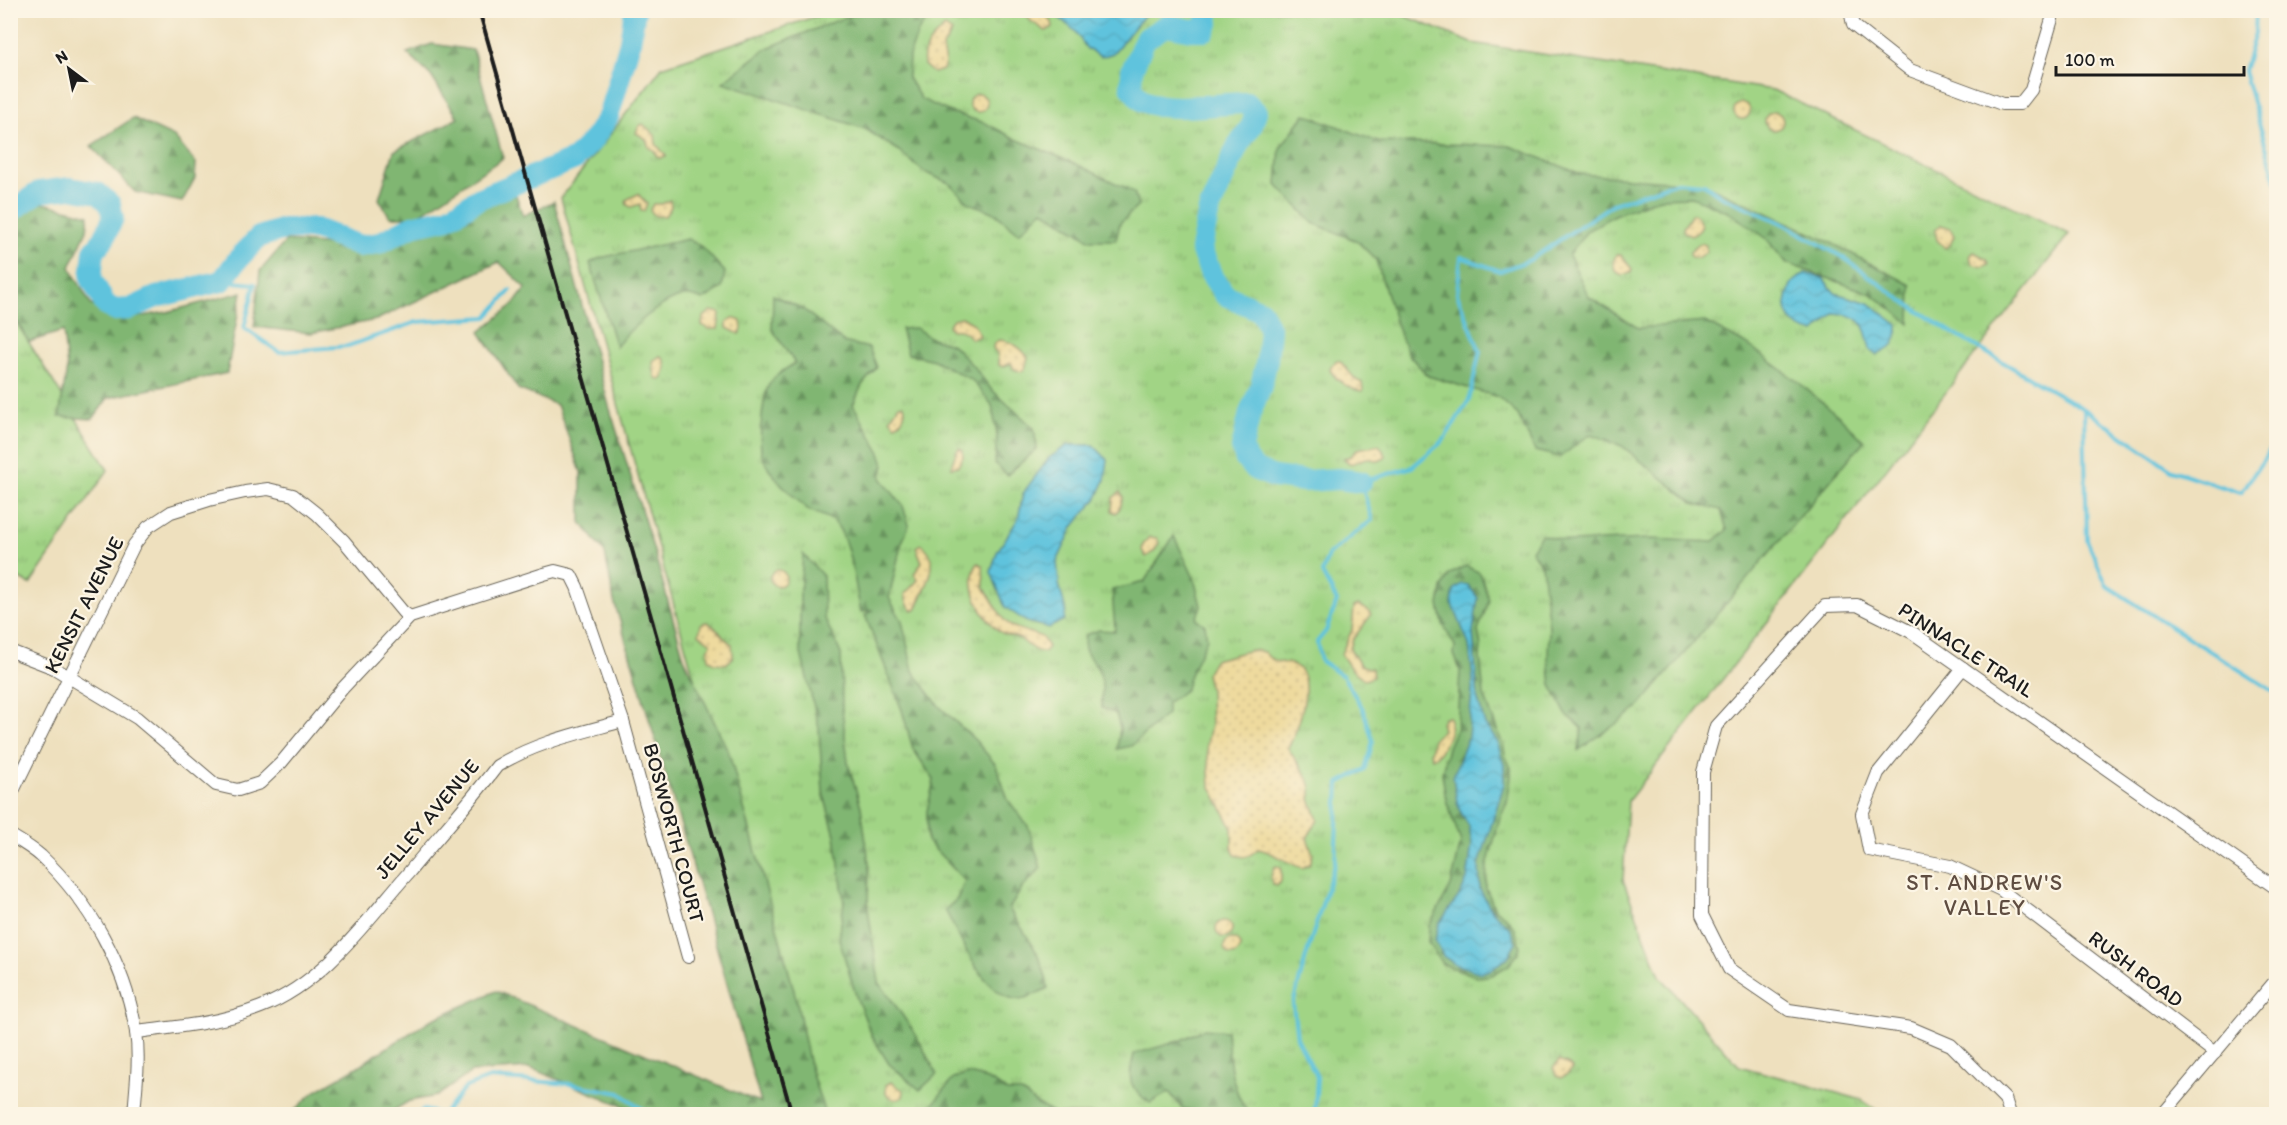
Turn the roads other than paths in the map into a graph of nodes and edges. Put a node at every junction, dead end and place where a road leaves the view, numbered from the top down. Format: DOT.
graph roads {
  1 [pos="1850,10"];
  2 [pos="2052,10"];
  3 [pos="410,617"];
  4 [pos="10,651"];
  5 [pos="1963,668"];
  6 [pos="70,678"];
  7 [pos="623,721"];
  8 [pos="10,797"];
  9 [pos="10,835"];
  10 [pos="2277,888"];
  11 [pos="688,957"];
  12 [pos="2277,980"];
  13 [pos="136,1032"];
  14 [pos="2215,1053"];
  15 [pos="134,1114"];
  16 [pos="2010,1114"];
  17 [pos="2163,1114"];
  1 -- 2 [label="street"];
  3 -- 6 [label="street"];
  3 -- 6 [label="street, KENSIT AVENUE"];
  3 -- 7 [label="street"];
  4 -- 6 [label="street"];
  5 -- 10 [label="street, PINNACLE TRAIL"];
  5 -- 14 [label="street, RUSH ROAD"];
  5 -- 16 [label="street, PINNACLE TRAIL"];
  6 -- 8 [label="street, KENSIT AVENUE"];
  7 -- 11 [label="street, BOSWORTH COURT"];
  7 -- 13 [label="street, JELLEY AVENUE"];
  9 -- 13 [label="street"];
  12 -- 14 [label="street"];
  13 -- 15 [label="street"];
  14 -- 17 [label="street"];
}
